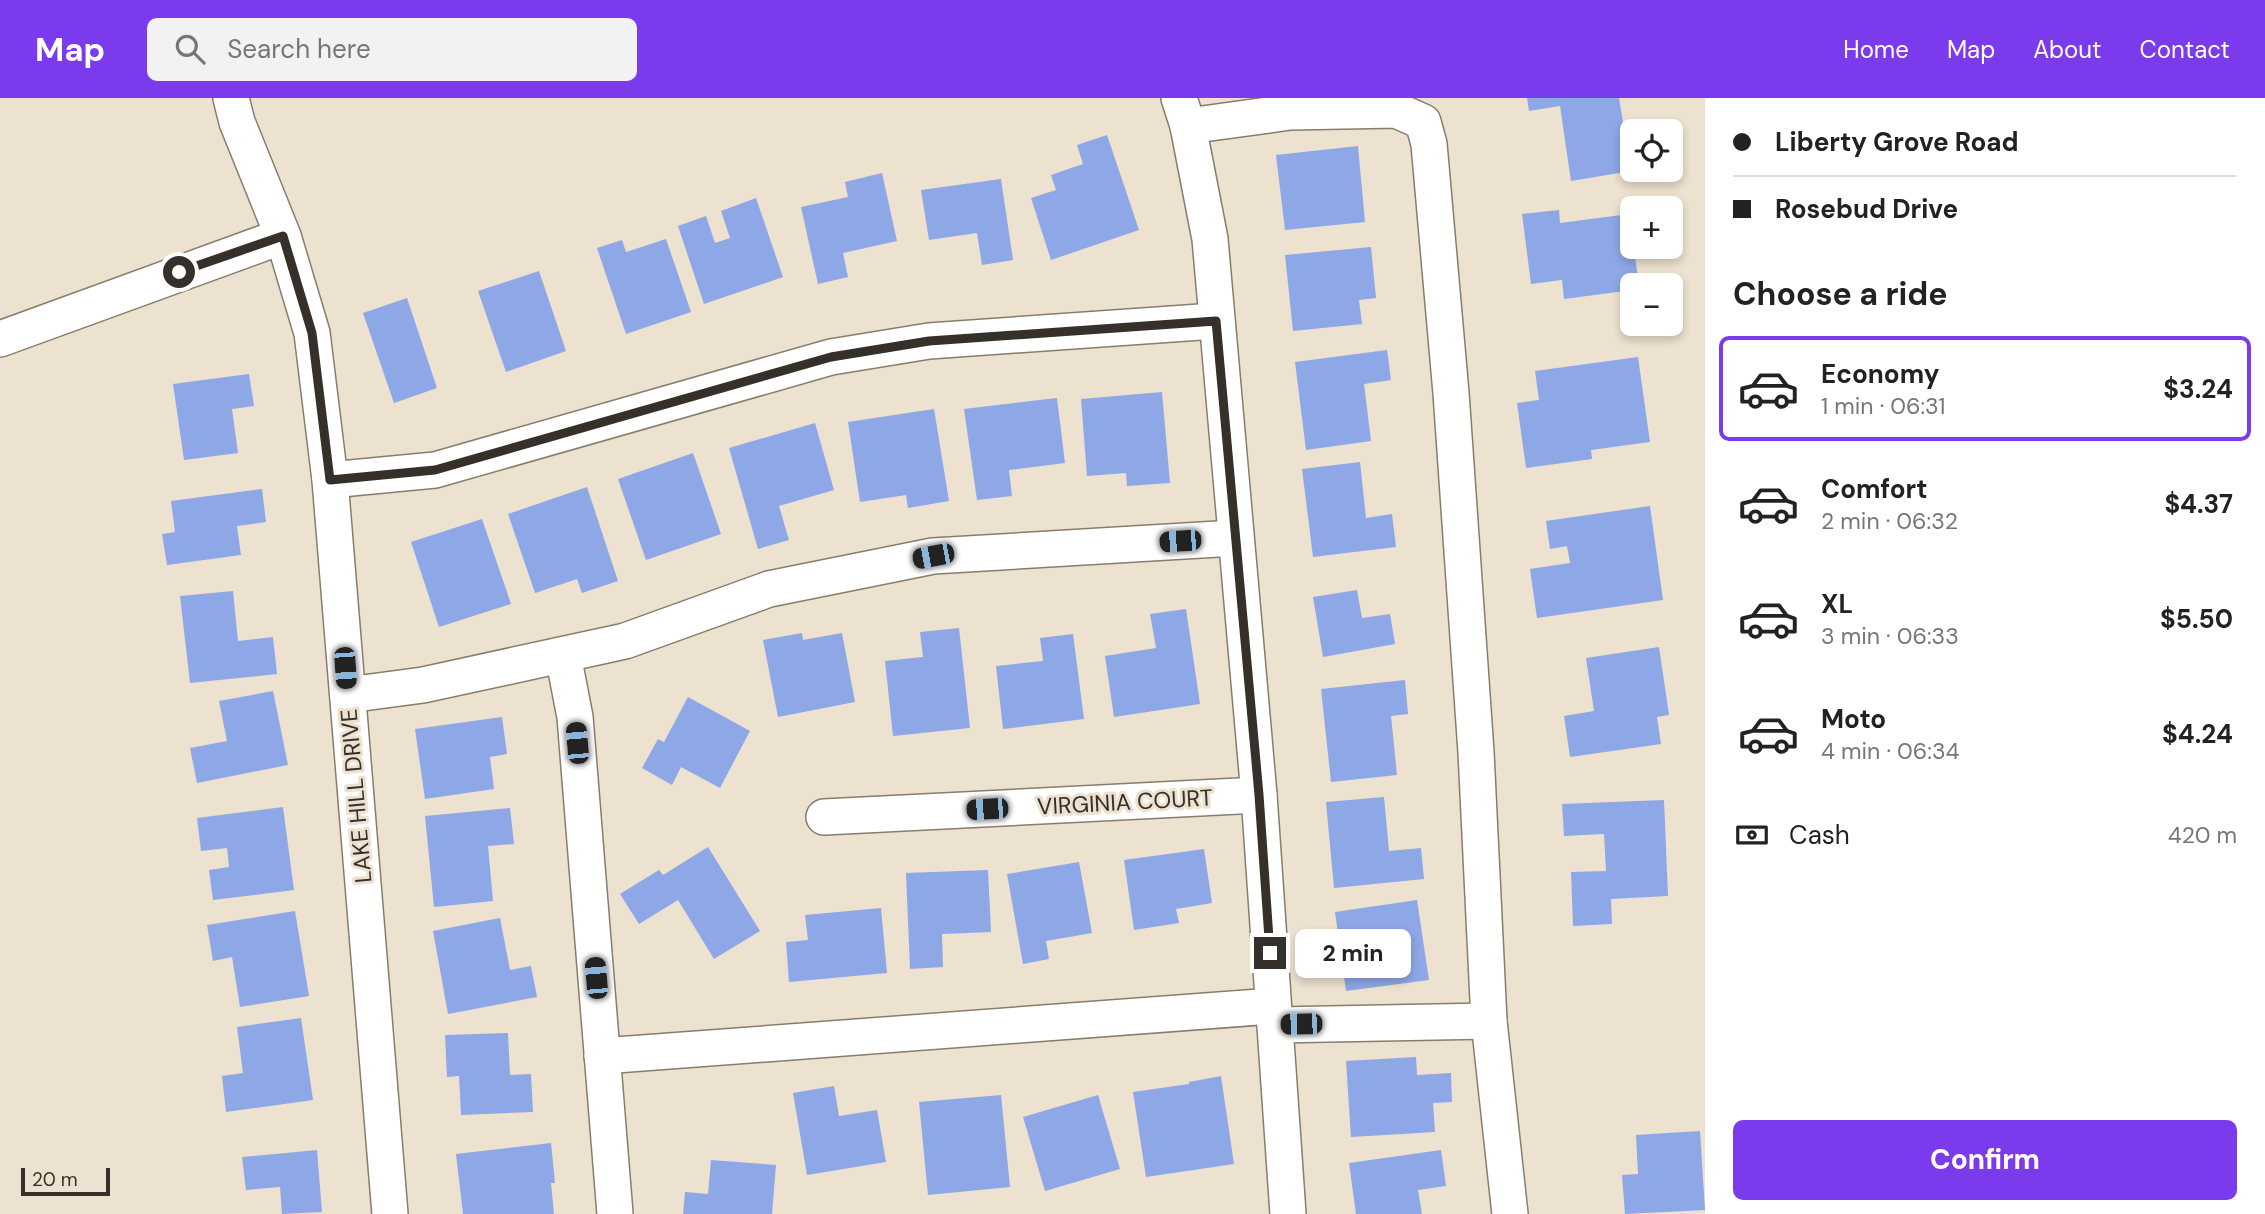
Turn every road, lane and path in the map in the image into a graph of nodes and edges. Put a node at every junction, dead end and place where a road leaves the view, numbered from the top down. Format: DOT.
graph roads {
  1 [pos="231,98"];
  2 [pos="1183,112"];
  3 [pos="283,236"];
  4 [pos="1216,321"];
  5 [pos="0,339"];
  6 [pos="330,480"];
  7 [pos="1235,538"];
  8 [pos="563,655"];
  9 [pos="348,695"];
  10 [pos="1259,795"];
  11 [pos="824,817"];
  12 [pos="1274,1015"];
  13 [pos="1489,1021"];
  14 [pos="602,1056"];
  15 [pos="390,1214"];
  16 [pos="615,1214"];
  17 [pos="1288,1214"];
  18 [pos="1510,1214"];
  1 -- 3 [label="street, LAKE HILL DRIVE"];
  2 -- 4 [label="street"];
  2 -- 13 [label="street"];
  3 -- 5 [label="street"];
  3 -- 6 [label="street, LAKE HILL DRIVE"];
  4 -- 6 [label="street"];
  4 -- 7 [label="street"];
  6 -- 9 [label="street, LAKE HILL DRIVE"];
  7 -- 8 [label="street"];
  7 -- 10 [label="street"];
  8 -- 9 [label="street"];
  8 -- 14 [label="street"];
  9 -- 15 [label="street, LAKE HILL DRIVE"];
  10 -- 11 [label="street, VIRGINIA COURT"];
  10 -- 12 [label="street"];
  12 -- 13 [label="street"];
  12 -- 14 [label="street"];
  12 -- 17 [label="street"];
  13 -- 18 [label="street"];
  14 -- 16 [label="street"];
}
